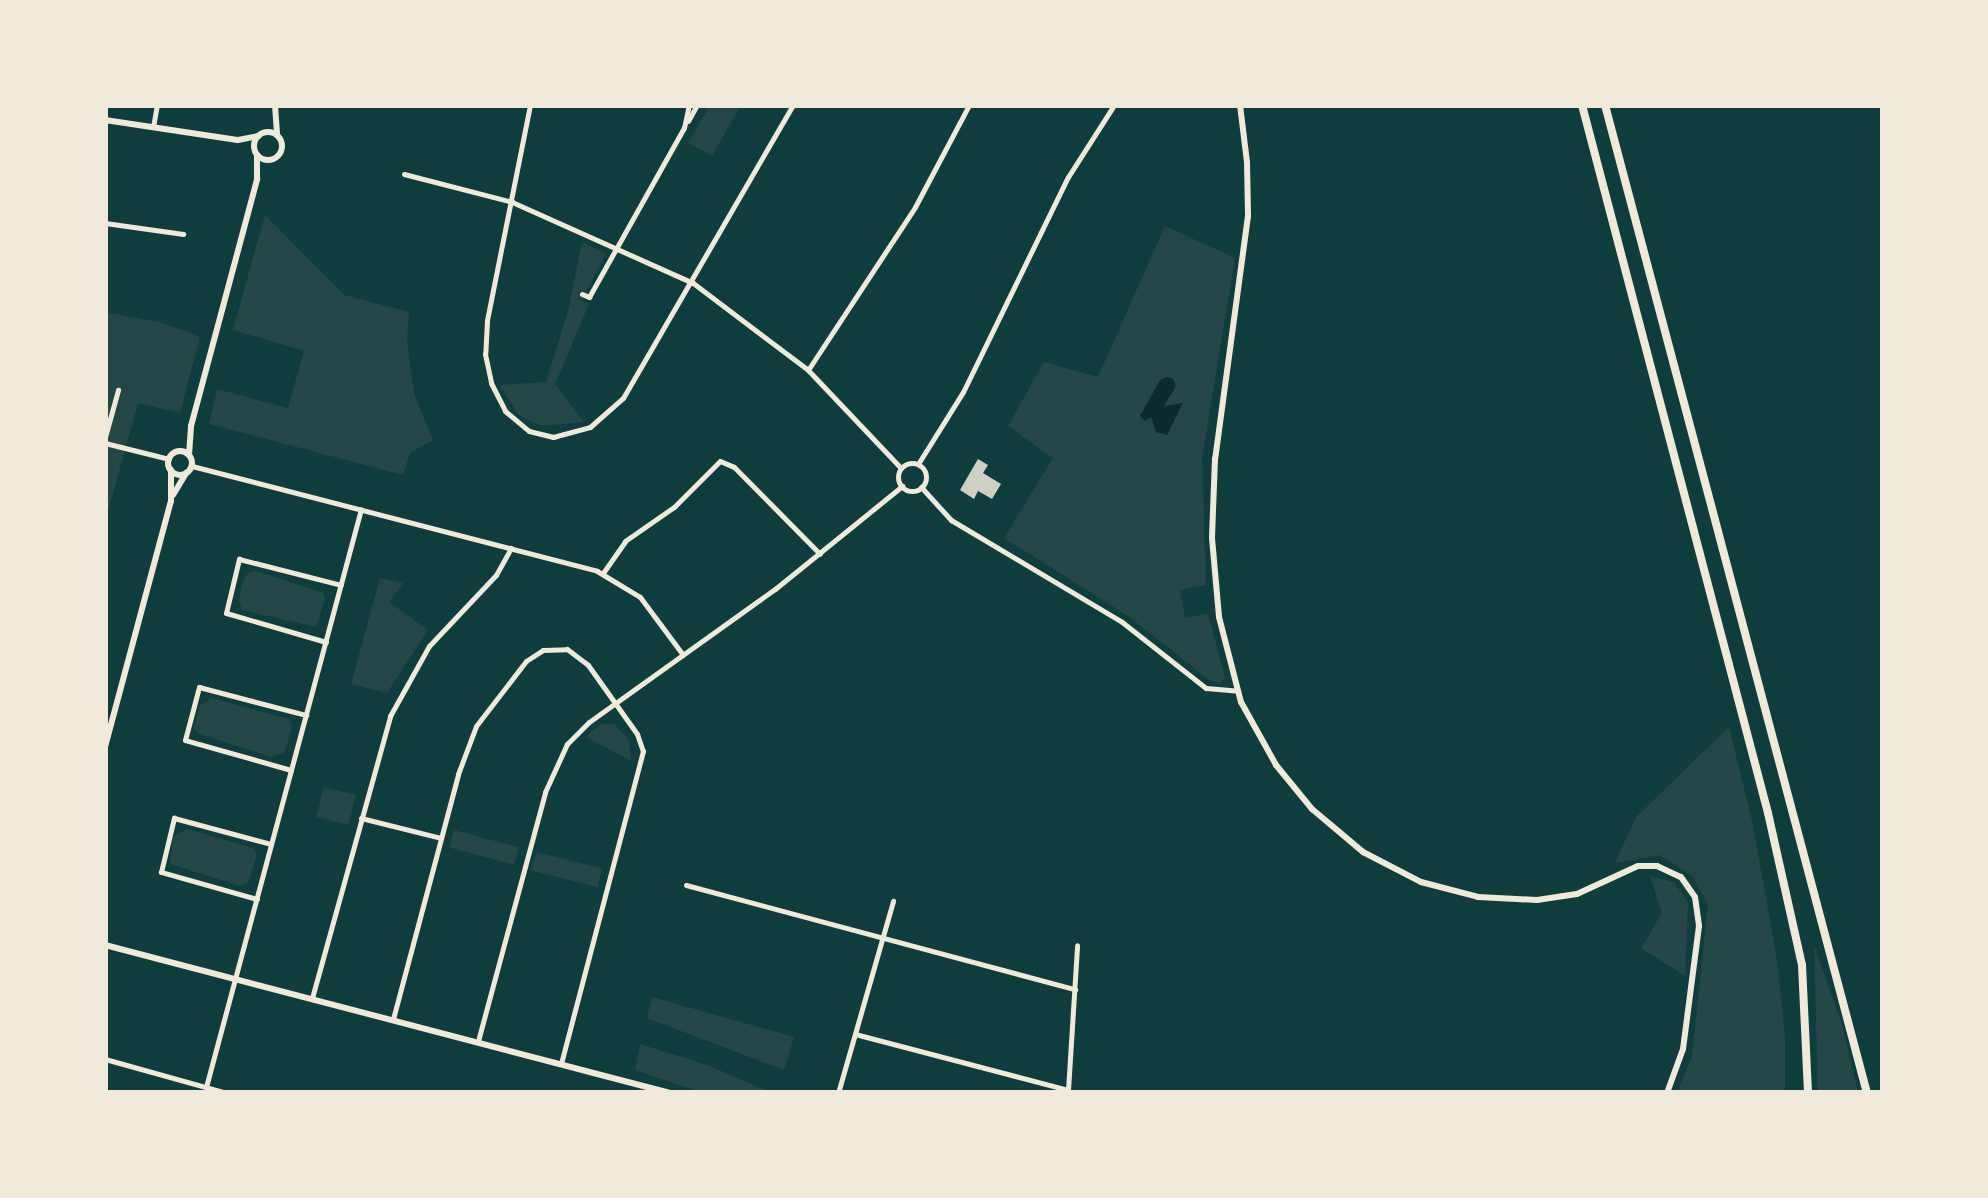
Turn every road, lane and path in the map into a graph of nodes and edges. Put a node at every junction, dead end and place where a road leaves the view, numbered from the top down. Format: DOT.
graph roads {
  1 [pos="157,105"];
  2 [pos="530,105"];
  3 [pos="689,105"];
  4 [pos="697,105"];
  5 [pos="792,105"];
  6 [pos="969,105"];
  7 [pos="1114,105"];
  8 [pos="1240,105"];
  9 [pos="1582,105"];
  10 [pos="1605,105"];
  11 [pos="275,109"];
  12 [pos="105,120"];
  13 [pos="153,127"];
  14 [pos="684,128"];
  15 [pos="260,135"];
  16 [pos="278,136"];
  17 [pos="238,140"];
  18 [pos="256,153"];
  19 [pos="274,159"];
  20 [pos="404,174"];
  21 [pos="256,184"];
  22 [pos="511,202"];
  23 [pos="105,223"];
  24 [pos="183,234"];
  25 [pos="615,248"];
  26 [pos="691,282"];
  27 [pos="582,294"];
  28 [pos="808,370"];
  29 [pos="118,390"];
  30 [pos="191,426"];
  31 [pos="105,440"];
  32 [pos="190,455"];
  33 [pos="172,456"];
  34 [pos="918,464"];
  35 [pos="901,468"];
  36 [pos="189,469"];
  37 [pos="171,470"];
  38 [pos="902,486"];
  39 [pos="921,488"];
  40 [pos="171,501"];
  41 [pos="361,510"];
  42 [pos="511,548"];
  43 [pos="820,554"];
  44 [pos="603,574"];
  45 [pos="340,585"];
  46 [pos="326,642"];
  47 [pos="684,656"];
  48 [pos="1238,692"];
  49 [pos="616,703"];
  50 [pos="306,715"];
  51 [pos="105,747"];
  52 [pos="291,770"];
  53 [pos="360,818"];
  54 [pos="441,838"];
  55 [pos="272,844"];
  56 [pos="686,886"];
  57 [pos="257,898"];
  58 [pos="893,901"];
  59 [pos="882,938"];
  60 [pos="105,944"];
  61 [pos="1077,945"];
  62 [pos="236,978"];
  63 [pos="1075,989"];
  64 [pos="312,998"];
  65 [pos="393,1019"];
  66 [pos="855,1034"];
  67 [pos="478,1041"];
  68 [pos="105,1059"];
  69 [pos="562,1063"];
  70 [pos="627,1080"];
  71 [pos="206,1088"];
  72 [pos="1068,1092"];
  73 [pos="227,1093"];
  74 [pos="620,1093"];
  75 [pos="670,1093"];
  76 [pos="838,1093"];
  77 [pos="1667,1093"];
  78 [pos="1808,1093"];
  79 [pos="1866,1093"];
  1 -- 13 [label="street"];
  2 -- 22 [label="street"];
  3 -- 14 [label="street"];
  4 -- 14 [label="street"];
  5 -- 26 [label="street"];
  6 -- 28 [label="street"];
  7 -- 34 [label="street"];
  8 -- 48 [label="street"];
  9 -- 78 [label="highway"];
  10 -- 79 [label="highway"];
  11 -- 15 [label="street"];
  11 -- 16 [label="street"];
  12 -- 13 [label="street"];
  13 -- 17 [label="street"];
  14 -- 25 [label="street"];
  15 -- 16 [label="street"];
  15 -- 17 [label="street"];
  15 -- 18 [label="street"];
  16 -- 19 [label="street"];
  17 -- 18 [label="street"];
  18 -- 19 [label="street"];
  18 -- 21 [label="street"];
  19 -- 21 [label="street"];
  20 -- 22 [label="street"];
  21 -- 30 [label="street"];
  22 -- 25 [label="street"];
  22 -- 26 [label="street"];
  23 -- 24 [label="street"];
  25 -- 26 [label="street"];
  25 -- 27 [label="street"];
  26 -- 28 [label="street"];
  28 -- 35 [label="street"];
  29 -- 31 [label="street"];
  30 -- 32 [label="street"];
  30 -- 33 [label="street"];
  31 -- 33 [label="street"];
  32 -- 33 [label="street"];
  32 -- 36 [label="street"];
  33 -- 37 [label="street"];
  34 -- 35 [label="street"];
  34 -- 39 [label="street"];
  35 -- 38 [label="street"];
  36 -- 37 [label="street"];
  36 -- 40 [label="street"];
  36 -- 41 [label="street"];
  37 -- 40 [label="street"];
  38 -- 39 [label="street"];
  38 -- 43 [label="street"];
  39 -- 48 [label="street"];
  40 -- 51 [label="street"];
  41 -- 42 [label="street"];
  41 -- 45 [label="street"];
  42 -- 44 [label="street"];
  42 -- 53 [label="street"];
  43 -- 44 [label="street"];
  43 -- 47 [label="street"];
  44 -- 47 [label="street"];
  45 -- 46 [label="street"];
  45 -- 46 [label="street"];
  46 -- 50 [label="street"];
  47 -- 49 [label="street"];
  48 -- 77 [label="street"];
  49 -- 54 [label="street"];
  49 -- 67 [label="street"];
  49 -- 69 [label="street"];
  50 -- 52 [label="street"];
  50 -- 52 [label="street"];
  52 -- 55 [label="street"];
  53 -- 54 [label="street"];
  53 -- 64 [label="street"];
  54 -- 65 [label="street"];
  55 -- 57 [label="street"];
  55 -- 57 [label="street"];
  56 -- 59 [label="street"];
  57 -- 62 [label="street"];
  58 -- 59 [label="street"];
  59 -- 63 [label="street"];
  59 -- 66 [label="street"];
  60 -- 62 [label="street"];
  61 -- 63 [label="street"];
  62 -- 64 [label="street"];
  62 -- 71 [label="street"];
  63 -- 72 [label="street"];
  64 -- 65 [label="street"];
  65 -- 67 [label="street"];
  66 -- 72 [label="street"];
  66 -- 76 [label="street"];
  67 -- 69 [label="street"];
  68 -- 71 [label="street"];
  69 -- 70 [label="street"];
  70 -- 74 [label="street"];
  70 -- 75 [label="street"];
  71 -- 73 [label="street"];
}
